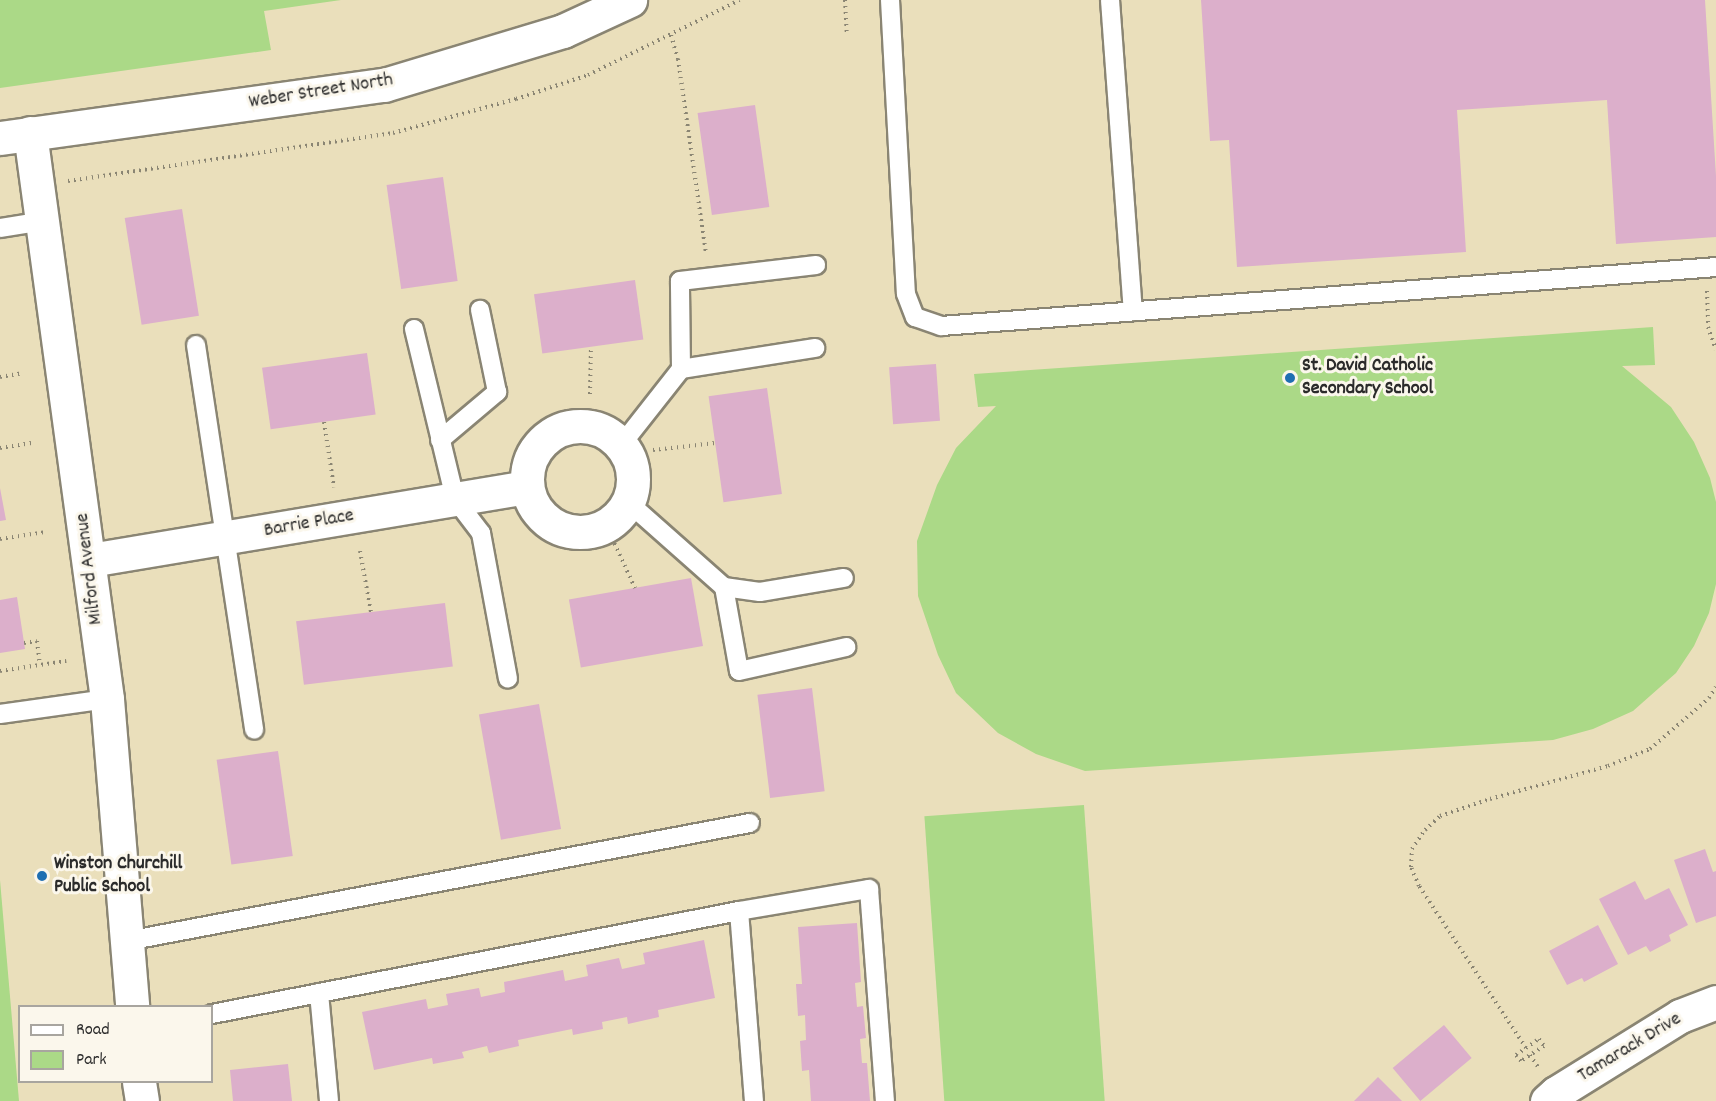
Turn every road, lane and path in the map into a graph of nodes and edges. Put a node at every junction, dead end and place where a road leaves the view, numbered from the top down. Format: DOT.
graph roads {
  1 [pos="630,0"];
  2 [pos="844,0"];
  3 [pos="890,0"];
  4 [pos="1110,0"];
  5 [pos="671,35"];
  6 [pos="847,35"];
  7 [pos="15,135"];
  8 [pos="43,221"];
  9 [pos="0,228"];
  10 [pos="705,243"];
  11 [pos="816,265"];
  12 [pos="1716,267"];
  13 [pos="480,310"];
  14 [pos="1133,311"];
  15 [pos="414,329"];
  16 [pos="196,345"];
  17 [pos="591,347"];
  18 [pos="814,348"];
  19 [pos="681,369"];
  20 [pos="22,374"];
  21 [pos="0,377"];
  22 [pos="590,394"];
  23 [pos="324,422"];
  24 [pos="440,440"];
  25 [pos="32,443"];
  26 [pos="716,443"];
  27 [pos="638,447"];
  28 [pos="0,448"];
  29 [pos="334,487"];
  30 [pos="527,487"];
  31 [pos="455,499"];
  32 [pos="629,503"];
  33 [pos="46,532"];
  34 [pos="227,538"];
  35 [pos="612,538"];
  36 [pos="0,539"];
  37 [pos="360,551"];
  38 [pos="90,560"];
  39 [pos="844,578"];
  40 [pos="724,587"];
  41 [pos="635,588"];
  42 [pos="371,612"];
  43 [pos="24,643"];
  44 [pos="846,647"];
  45 [pos="66,661"];
  46 [pos="40,665"];
  47 [pos="0,671"];
  48 [pos="508,679"];
  49 [pos="1716,687"];
  50 [pos="107,699"];
  51 [pos="0,714"];
  52 [pos="254,730"];
  53 [pos="750,823"];
  54 [pos="739,911"];
  55 [pos="127,941"];
  56 [pos="319,993"];
  57 [pos="1716,1002"];
  58 [pos="132,1005"];
  59 [pos="213,1014"];
  60 [pos="1526,1048"];
  61 [pos="140,1083"];
  62 [pos="1555,1098"];
  63 [pos="142,1101"];
  64 [pos="329,1101"];
  65 [pos="754,1101"];
  66 [pos="885,1101"];
  1 -- 7 [label="street, Weber Street North"];
  2 -- 6 [label="path"];
  3 -- 14 [label="lane"];
  4 -- 14 [label="lane"];
  5 -- 10 [label="path"];
  7 -- 8 [label="street, Milford Avenue"];
  8 -- 9 [label="lane"];
  8 -- 38 [label="street, Milford Avenue"];
  11 -- 19 [label="lane"];
  12 -- 14 [label="lane"];
  13 -- 24 [label="lane"];
  15 -- 24 [label="lane"];
  16 -- 34 [label="lane"];
  17 -- 22 [label="path"];
  18 -- 19 [label="lane"];
  19 -- 27 [label="lane"];
  20 -- 21 [label="path"];
  23 -- 29 [label="path"];
  24 -- 31 [label="lane"];
  25 -- 28 [label="path"];
  26 -- 27 [label="path"];
  27 -- 30 [label="street"];
  27 -- 32 [label="street"];
  30 -- 31 [label="street, Barrie Place"];
  30 -- 32 [label="street"];
  31 -- 34 [label="street, Barrie Place"];
  31 -- 48 [label="lane"];
  32 -- 40 [label="lane"];
  33 -- 36 [label="path"];
  34 -- 38 [label="street, Barrie Place"];
  34 -- 52 [label="lane"];
  35 -- 41 [label="path"];
  37 -- 42 [label="path"];
  38 -- 50 [label="street, Milford Avenue"];
  39 -- 40 [label="lane"];
  40 -- 44 [label="lane"];
  43 -- 46 [label="path"];
  45 -- 46 [label="path"];
  46 -- 47 [label="path"];
  49 -- 60 [label="path"];
  50 -- 51 [label="lane"];
  50 -- 55 [label="street, Milford Avenue"];
  53 -- 55 [label="lane"];
  54 -- 56 [label="lane"];
  54 -- 65 [label="lane"];
  54 -- 66 [label="lane"];
  55 -- 58 [label="street, Milford Avenue"];
  56 -- 59 [label="lane"];
  56 -- 64 [label="lane"];
  57 -- 62 [label="street, Tamarack Drive"];
  60 -- 60 [label="path"];
  61 -- 63 [label="street"];
}
